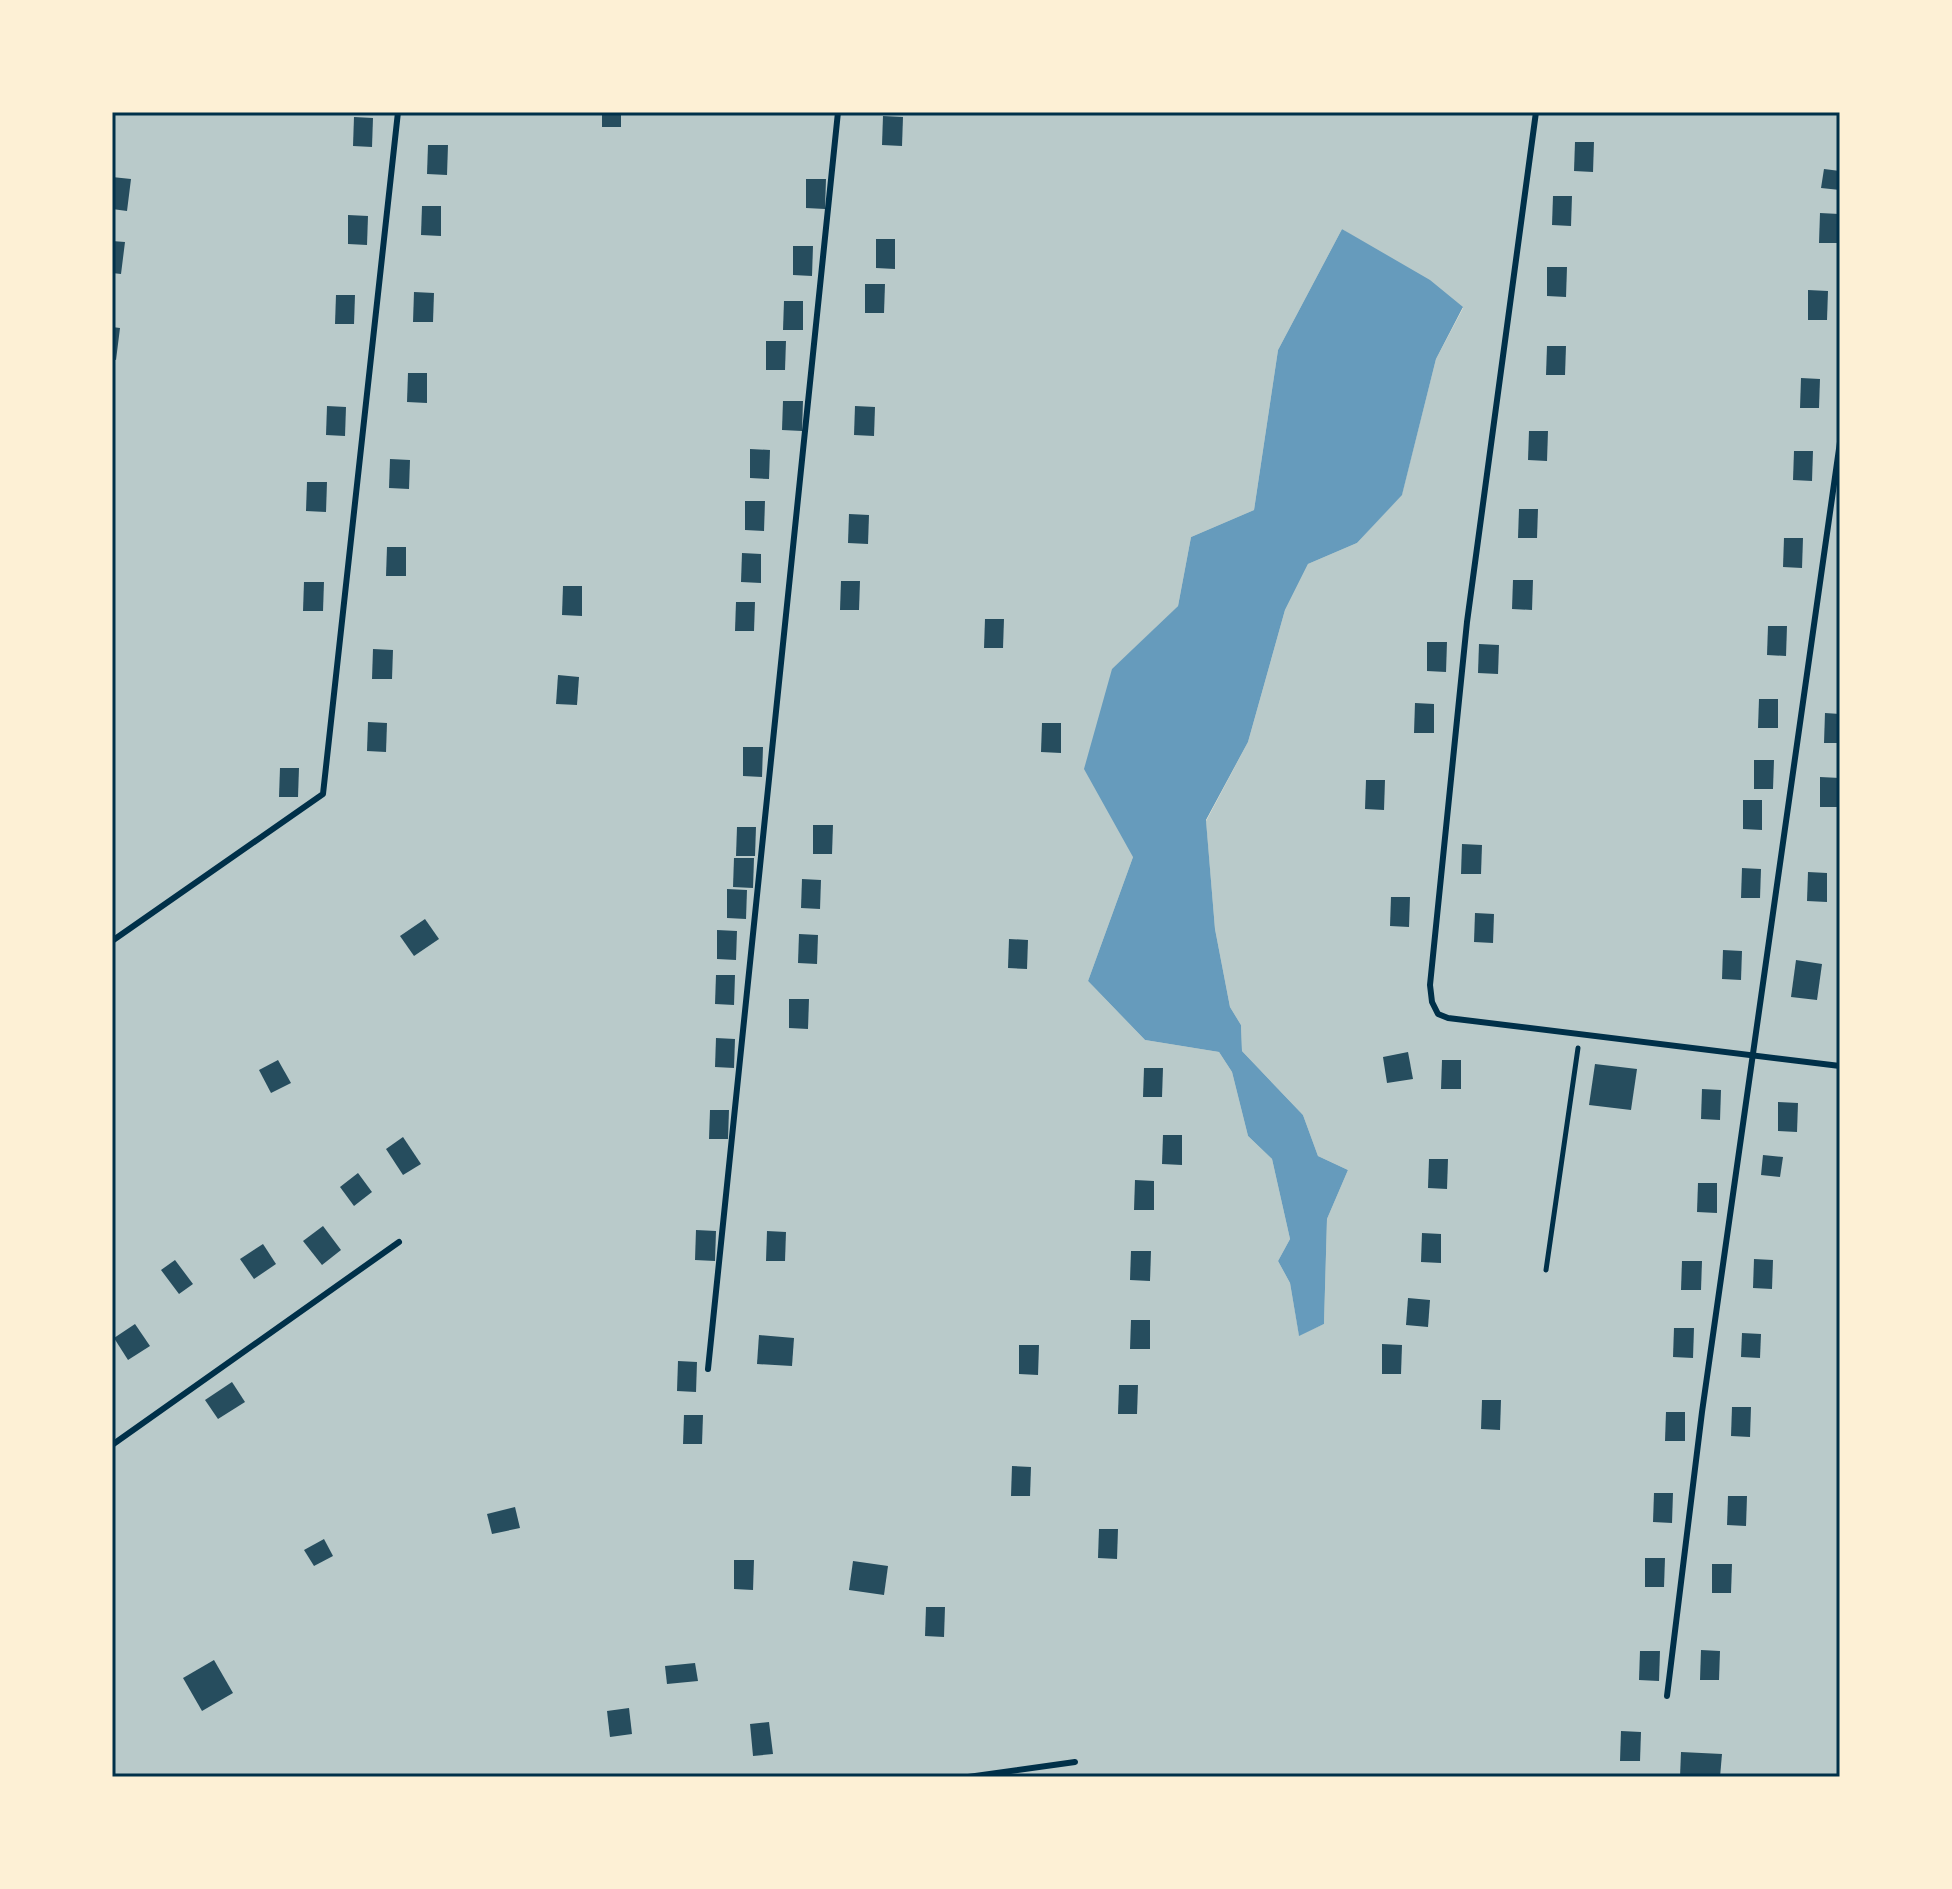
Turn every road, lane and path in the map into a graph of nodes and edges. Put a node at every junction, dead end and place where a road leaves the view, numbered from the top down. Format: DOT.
graph roads {
  1 [pos="398,112"];
  2 [pos="838,112"];
  3 [pos="1536,112"];
  4 [pos="1840,442"];
  5 [pos="112,941"];
  6 [pos="1580,1035"];
  7 [pos="1753,1056"];
  8 [pos="1840,1066"];
  9 [pos="399,1242"];
  10 [pos="1546,1270"];
  11 [pos="708,1369"];
  12 [pos="112,1445"];
  13 [pos="112,1549"];
  14 [pos="112,1587"];
  15 [pos="1667,1696"];
  16 [pos="1075,1762"];
  17 [pos="968,1777"];
  1 -- 5 [label="lane"];
  2 -- 11 [label="lane"];
  3 -- 6 [label="lane"];
  4 -- 7 [label="lane"];
  6 -- 7 [label="lane"];
  6 -- 10 [label="path"];
  7 -- 8 [label="lane"];
  7 -- 15 [label="lane"];
  9 -- 12 [label="lane"];
  13 -- 14 [label="lane"];
  16 -- 17 [label="lane"];
}
